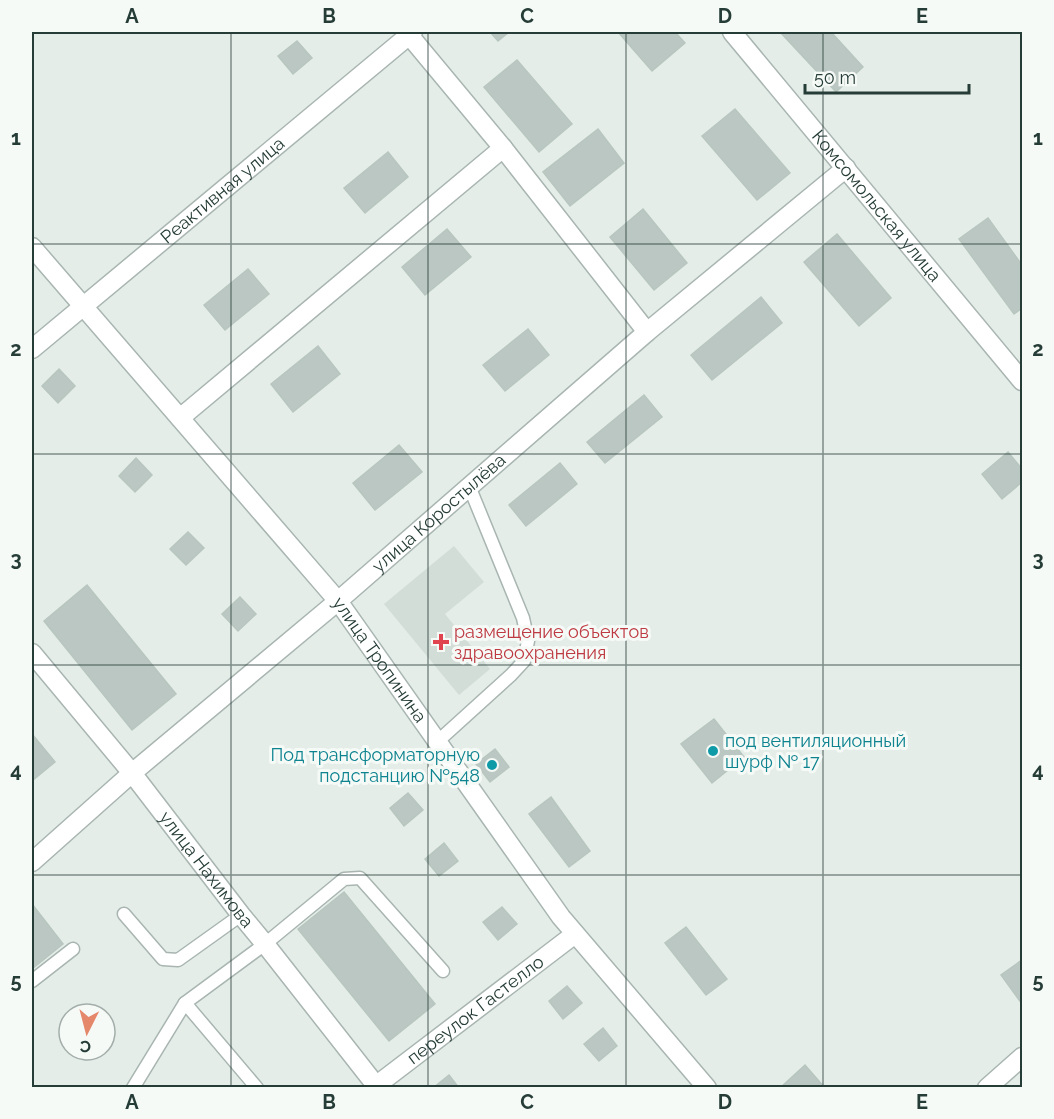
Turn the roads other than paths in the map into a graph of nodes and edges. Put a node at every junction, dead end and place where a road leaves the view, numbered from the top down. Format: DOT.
graph roads {
  1 [pos="732,32"];
  2 [pos="411,33"];
  3 [pos="503,148"];
  4 [pos="846,168"];
  5 [pos="32,247"];
  6 [pos="84,306"];
  7 [pos="647,332"];
  8 [pos="32,349"];
  9 [pos="1023,381"];
  10 [pos="180,418"];
  11 [pos="469,486"];
  12 [pos="338,601"];
  13 [pos="32,653"];
  14 [pos="437,742"];
  15 [pos="132,773"];
  16 [pos="32,862"];
  17 [pos="124,914"];
  18 [pos="241,915"];
  19 [pos="575,934"];
  20 [pos="265,944"];
  21 [pos="73,949"];
  22 [pos="443,971"];
  23 [pos="32,981"];
  24 [pos="185,1003"];
  25 [pos="1021,1062"];
  26 [pos="376,1087"];
  27 [pos="133,1088"];
  28 [pos="257,1088"];
  29 [pos="707,1088"];
  30 [pos="987,1088"];
  1 -- 4 [label="street, Комсомольская улица"];
  2 -- 3 [label="street"];
  2 -- 6 [label="street, Реактивная улица"];
  3 -- 7 [label="street"];
  3 -- 10 [label="street"];
  4 -- 7 [label="street, улица Коростылёва"];
  4 -- 9 [label="street, Комсомольская улица"];
  5 -- 6 [label="street, улица Тропинина"];
  6 -- 8 [label="street, Реактивная улица"];
  6 -- 10 [label="street, улица Тропинина"];
  7 -- 11 [label="street, улица Коростылёва"];
  10 -- 12 [label="street, улица Тропинина"];
  11 -- 12 [label="street, улица Коростылёва"];
  11 -- 14 [label="lane"];
  12 -- 14 [label="street, улица Тропинина"];
  12 -- 15 [label="street, улица Коростылёва"];
  13 -- 15 [label="street, улица Нахимова"];
  14 -- 19 [label="street, улица Тропинина"];
  15 -- 16 [label="street, улица Коростылёва"];
  15 -- 18 [label="street, улица Нахимова"];
  17 -- 18 [label="lane"];
  18 -- 20 [label="street, улица Нахимова"];
  19 -- 26 [label="street, переулок Гастелло"];
  19 -- 29 [label="street, улица Тропинина"];
  20 -- 22 [label="lane"];
  20 -- 24 [label="lane"];
  20 -- 26 [label="street, улица Нахимова"];
  21 -- 23 [label="lane"];
  24 -- 27 [label="lane"];
  24 -- 28 [label="lane"];
  25 -- 30 [label="street"];
}
